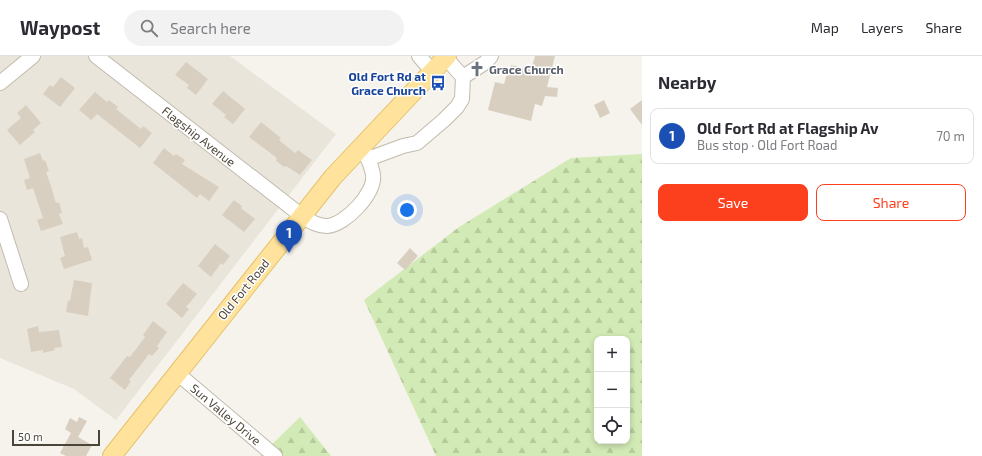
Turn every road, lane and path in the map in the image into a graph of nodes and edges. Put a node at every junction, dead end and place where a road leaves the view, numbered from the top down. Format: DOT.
graph roads {
  1 [pos="33,56"];
  2 [pos="96,56"];
  3 [pos="419,56"];
  4 [pos="491,56"];
  5 [pos="446,57"];
  6 [pos="432,72"];
  7 [pos="463,76"];
  8 [pos="0,84"];
  9 [pos="365,152"];
  10 [pos="302,216"];
  11 [pos="0,219"];
  12 [pos="21,284"];
  13 [pos="177,372"];
  14 [pos="112,456"];
  15 [pos="276,456"];
  1 -- 8 [label="street"];
  2 -- 10 [label="street, Flagship Avenue"];
  3 -- 6 [label="street"];
  4 -- 7 [label="street"];
  5 -- 6 [label="main road, Old Fort Road"];
  5 -- 7 [label="street"];
  6 -- 9 [label="main road, Old Fort Road"];
  7 -- 9 [label="street"];
  9 -- 10 [label="main road, Old Fort Road"];
  9 -- 10 [label="street, Flagship Avenue"];
  10 -- 13 [label="main road, Old Fort Road"];
  11 -- 12 [label="street"];
  13 -- 14 [label="main road, Old Fort Road"];
  13 -- 15 [label="street, Sun Valley Drive"];
}
